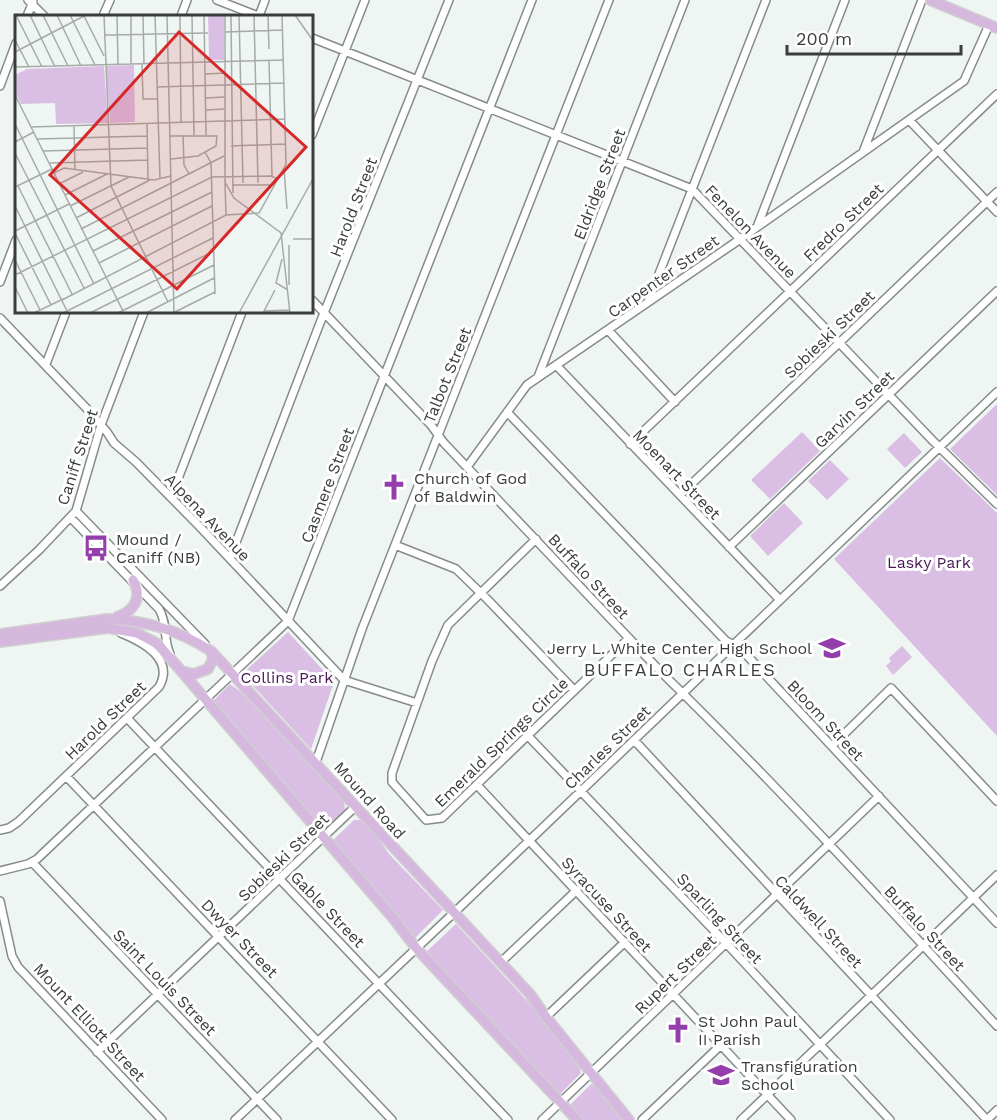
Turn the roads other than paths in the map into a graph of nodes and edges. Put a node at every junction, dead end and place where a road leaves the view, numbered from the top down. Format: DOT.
graph roads {
  1 [pos="110,0"];
  2 [pos="187,0"];
  3 [pos="217,0"];
  4 [pos="265,0"];
  5 [pos="364,0"];
  6 [pos="448,0"];
  7 [pos="532,0"];
  8 [pos="609,0"];
  9 [pos="685,0"];
  10 [pos="766,0"];
  11 [pos="845,0"];
  12 [pos="922,0"];
  13 [pos="930,0"];
  14 [pos="31,1"];
  15 [pos="43,15"];
  16 [pos="103,15"];
  17 [pos="181,15"];
  18 [pos="256,15"];
  19 [pos="259,15"];
  20 [pos="993,26"];
  21 [pos="314,39"];
  22 [pos="15,47"];
  23 [pos="345,51"];
  24 [pos="417,80"];
  25 [pos="0,86"];
  26 [pos="997,94"];
  27 [pos="489,109"];
  28 [pos="911,120"];
  29 [pos="314,130"];
  30 [pos="556,135"];
  31 [pos="938,150"];
  32 [pos="863,152"];
  33 [pos="622,160"];
  34 [pos="693,189"];
  35 [pos="997,192"];
  36 [pos="987,202"];
  37 [pos="997,212"];
  38 [pos="757,227"];
  39 [pos="740,239"];
  40 [pos="15,243"];
  41 [pos="0,282"];
  42 [pos="997,291"];
  43 [pos="790,292"];
  44 [pos="314,302"];
  45 [pos="648,303"];
  46 [pos="65,314"];
  47 [pos="143,314"];
  48 [pos="241,314"];
  49 [pos="325,314"];
  50 [pos="0,318"];
  51 [pos="608,330"];
  52 [pos="839,343"];
  53 [pos="46,364"];
  54 [pos="556,365"];
  55 [pos="384,376"];
  56 [pos="538,377"];
  57 [pos="997,392"];
  58 [pos="888,394"];
  59 [pos="675,402"];
  60 [pos="507,412"];
  61 [pos="101,425"];
  62 [pos="438,435"];
  63 [pos="630,444"];
  64 [pos="939,447"];
  65 [pos="467,467"];
  66 [pos="680,495"];
  67 [pos="171,497"];
  68 [pos="997,504"];
  69 [pos="73,514"];
  70 [pos="536,539"];
  71 [pos="395,545"];
  72 [pos="729,548"];
  73 [pos="230,558"];
  74 [pos="133,580"];
  75 [pos="0,586"];
  76 [pos="481,593"];
  77 [pos="780,600"];
  78 [pos="288,621"];
  79 [pos="107,624"];
  80 [pos="166,629"];
  81 [pos="0,634"];
  82 [pos="629,638"];
  83 [pos="0,642"];
  84 [pos="734,644"];
  85 [pos="211,651"];
  86 [pos="172,660"];
  87 [pos="181,670"];
  88 [pos="233,674"];
  89 [pos="344,680"];
  90 [pos="574,690"];
  91 [pos="683,693"];
  92 [pos="205,700"];
  93 [pos="417,703"];
  94 [pos="128,718"];
  95 [pos="528,736"];
  96 [pos="634,740"];
  97 [pos="832,746"];
  98 [pos="155,747"];
  99 [pos="316,762"];
  100 [pos="66,776"];
  101 [pos="477,785"];
  102 [pos="581,791"];
  103 [pos="879,796"];
  104 [pos="997,801"];
  105 [pos="94,805"];
  106 [pos="356,806"];
  107 [pos="0,830"];
  108 [pos="322,837"];
  109 [pos="530,840"];
  110 [pos="829,844"];
  111 [pos="32,862"];
  112 [pos="0,871"];
  113 [pos="997,875"];
  114 [pos="280,878"];
  115 [pos="577,890"];
  116 [pos="776,895"];
  117 [pos="974,898"];
  118 [pos="0,901"];
  119 [pos="453,913"];
  120 [pos="997,923"];
  121 [pos="219,936"];
  122 [pos="4,939"];
  123 [pos="625,942"];
  124 [pos="726,943"];
  125 [pos="923,945"];
  126 [pos="416,948"];
  127 [pos="501,962"];
  128 [pos="380,983"];
  129 [pos="158,994"];
  130 [pos="674,994"];
  131 [pos="871,996"];
  132 [pos="546,1017"];
  133 [pos="997,1026"];
  134 [pos="319,1041"];
  135 [pos="721,1044"];
  136 [pos="820,1044"];
  137 [pos="98,1052"];
  138 [pos="591,1073"];
  139 [pos="768,1095"];
  140 [pos="257,1099"];
  141 [pos="561,1102"];
  142 [pos="997,1110"];
  143 [pos="162,1120"];
  144 [pos="235,1120"];
  145 [pos="277,1120"];
  146 [pos="392,1120"];
  147 [pos="508,1120"];
  148 [pos="542,1120"];
  149 [pos="577,1120"];
  150 [pos="629,1120"];
  151 [pos="642,1120"];
  152 [pos="741,1120"];
  153 [pos="791,1120"];
  154 [pos="890,1120"];
  155 [pos="987,1120"];
  1 -- 16 [label="street"];
  2 -- 17 [label="street"];
  3 -- 18 [label="street"];
  4 -- 19 [label="street"];
  5 -- 23 [label="street"];
  6 -- 24 [label="street, Harold Street"];
  7 -- 27 [label="street, Casmere Street"];
  8 -- 30 [label="street, Talbot Street"];
  9 -- 33 [label="street, Eldridge Street"];
  10 -- 34 [label="street"];
  11 -- 38 [label="street"];
  12 -- 32 [label="street"];
  13 -- 20 [label="main road"];
  14 -- 15 [label="street"];
  20 -- 28 [label="street, Carpenter Street"];
  21 -- 23 [label="street, Fenelon Avenue"];
  22 -- 25 [label="street"];
  23 -- 24 [label="street, Fenelon Avenue"];
  23 -- 29 [label="street"];
  24 -- 27 [label="street, Fenelon Avenue"];
  24 -- 49 [label="street, Harold Street"];
  26 -- 31 [label="street, Fredro Street"];
  27 -- 30 [label="street, Fenelon Avenue"];
  27 -- 55 [label="street, Casmere Street"];
  28 -- 31 [label="street"];
  28 -- 32 [label="street, Carpenter Street"];
  30 -- 33 [label="street, Fenelon Avenue"];
  30 -- 62 [label="street, Talbot Street"];
  31 -- 36 [label="street"];
  31 -- 43 [label="street, Fredro Street"];
  32 -- 38 [label="street, Carpenter Street"];
  33 -- 34 [label="street, Fenelon Avenue"];
  33 -- 56 [label="street, Eldridge Street"];
  34 -- 39 [label="street, Fenelon Avenue"];
  34 -- 45 [label="street"];
  35 -- 36 [label="street, Sobieski Street"];
  36 -- 37 [label="street"];
  36 -- 52 [label="street, Sobieski Street"];
  38 -- 39 [label="street, Carpenter Street"];
  39 -- 43 [label="street, Fenelon Avenue"];
  39 -- 45 [label="street, Carpenter Street"];
  40 -- 41 [label="street"];
  42 -- 58 [label="street, Garvin Street"];
  43 -- 52 [label="street, Fenelon Avenue"];
  43 -- 59 [label="street, Fredro Street"];
  44 -- 49 [label="street, Buffalo Street"];
  45 -- 51 [label="street, Carpenter Street"];
  46 -- 53 [label="street"];
  47 -- 61 [label="street, Caniff Street"];
  48 -- 67 [label="street"];
  49 -- 55 [label="street, Buffalo Street"];
  49 -- 73 [label="street, Harold Street"];
  50 -- 53 [label="street, Alpena Avenue"];
  51 -- 54 [label="street, Carpenter Street"];
  51 -- 59 [label="street"];
  52 -- 58 [label="street, Fenelon Avenue"];
  52 -- 66 [label="street, Sobieski Street"];
  53 -- 61 [label="street, Alpena Avenue"];
  54 -- 56 [label="street, Carpenter Street"];
  54 -- 63 [label="street, Moenart Street"];
  55 -- 62 [label="street, Buffalo Street"];
  55 -- 78 [label="street, Casmere Street"];
  56 -- 60 [label="street, Carpenter Street"];
  57 -- 64 [label="street, Charles Street"];
  58 -- 64 [label="street, Fenelon Avenue"];
  58 -- 72 [label="street, Garvin Street"];
  59 -- 63 [label="street, Fredro Street"];
  60 -- 65 [label="street, Carpenter Street"];
  60 -- 84 [label="street, Bloom Street"];
  61 -- 67 [label="street, Alpena Avenue"];
  61 -- 69 [label="street, Caniff Street"];
  62 -- 65 [label="street, Buffalo Street"];
  62 -- 71 [label="street, Talbot Street"];
  63 -- 66 [label="street, Moenart Street"];
  64 -- 68 [label="street, Fenelon Avenue"];
  64 -- 77 [label="street, Charles Street"];
  65 -- 70 [label="street, Buffalo Street"];
  66 -- 72 [label="street, Moenart Street"];
  67 -- 73 [label="street, Alpena Avenue"];
  69 -- 74 [label="street"];
  69 -- 75 [label="street, Caniff Street"];
  69 -- 85 [label="street, Mound Road"];
  70 -- 76 [label="street, Emerald Springs Circle"];
  70 -- 82 [label="street, Buffalo Street"];
  71 -- 76 [label="street"];
  71 -- 89 [label="street, Talbot Street"];
  72 -- 77 [label="street, Moenart Street"];
  73 -- 78 [label="street, Alpena Avenue"];
  74 -- 79 [label="main road"];
  74 -- 80 [label="street"];
  76 -- 90 [label="street"];
  76 -- 93 [label="street, Emerald Springs Circle"];
  77 -- 84 [label="street, Charles Street"];
  78 -- 88 [label="street, Casmere Street"];
  78 -- 89 [label="street, Alpena Avenue"];
  79 -- 80 [label="main road"];
  79 -- 81 [label="main road"];
  79 -- 83 [label="main road"];
  79 -- 86 [label="main road"];
  79 -- 94 [label="street, Harold Street"];
  80 -- 85 [label="main road"];
  80 -- 86 [label="street"];
  82 -- 90 [label="street, Emerald Springs Circle"];
  82 -- 91 [label="street, Buffalo Street"];
  84 -- 91 [label="street, Charles Street"];
  84 -- 97 [label="street, Bloom Street"];
  85 -- 87 [label="main road"];
  85 -- 88 [label="main road, Mound Road"];
  86 -- 87 [label="main road"];
  87 -- 92 [label="main road"];
  88 -- 92 [label="street, Casmere Street"];
  88 -- 99 [label="main road, Mound Road"];
  89 -- 93 [label="street, Alpena Avenue"];
  89 -- 99 [label="street, Talbot Street"];
  90 -- 95 [label="street, Emerald Springs Circle"];
  91 -- 96 [label="street, Charles Street"];
  91 -- 110 [label="street, Buffalo Street"];
  92 -- 98 [label="street, Casmere Street"];
  92 -- 108 [label="main road"];
  93 -- 101 [label="street, Emerald Springs Circle"];
  94 -- 98 [label="street, Gable Street"];
  94 -- 100 [label="street, Harold Street"];
  95 -- 101 [label="street, Emerald Springs Circle"];
  95 -- 102 [label="street, Sparling Street"];
  96 -- 102 [label="street, Charles Street"];
  96 -- 116 [label="street, Caldwell Street"];
  97 -- 103 [label="street, Bloom Street"];
  97 -- 104 [label="street"];
  98 -- 105 [label="street, Casmere Street"];
  98 -- 114 [label="street, Gable Street"];
  99 -- 106 [label="main road, Mound Road"];
  100 -- 105 [label="street, Dwyer Street"];
  100 -- 107 [label="street, Harold Street"];
  101 -- 109 [label="street, Syracuse Street"];
  102 -- 109 [label="street, Charles Street"];
  102 -- 124 [label="street, Sparling Street"];
  103 -- 110 [label="street, Rupert Street"];
  103 -- 117 [label="street, Bloom Street"];
  105 -- 111 [label="street, Casmere Street"];
  105 -- 121 [label="street, Dwyer Street"];
  106 -- 108 [label="street, Sobieski Street"];
  106 -- 119 [label="main road, Mound Road"];
  108 -- 114 [label="street, Sobieski Street"];
  108 -- 126 [label="main road"];
  109 -- 115 [label="street, Syracuse Street"];
  109 -- 119 [label="street, Charles Street"];
  110 -- 116 [label="street, Rupert Street"];
  110 -- 125 [label="street, Buffalo Street"];
  111 -- 112 [label="street, Casmere Street"];
  111 -- 129 [label="street, Saint Louis Street"];
  113 -- 117 [label="street"];
  114 -- 121 [label="street, Sobieski Street"];
  114 -- 128 [label="street, Gable Street"];
  115 -- 123 [label="street, Syracuse Street"];
  115 -- 127 [label="street"];
  116 -- 124 [label="street, Rupert Street"];
  116 -- 131 [label="street, Caldwell Street"];
  117 -- 120 [label="street, Bloom Street"];
  117 -- 125 [label="street"];
  118 -- 122 [label="street"];
  119 -- 126 [label="street, Charles Street"];
  119 -- 127 [label="main road, Mound Road"];
  121 -- 129 [label="street, Sobieski Street"];
  121 -- 134 [label="street, Dwyer Street"];
  122 -- 137 [label="street, Mount Elliott Street"];
  123 -- 130 [label="street, Syracuse Street"];
  123 -- 132 [label="street"];
  124 -- 130 [label="street, Rupert Street"];
  124 -- 136 [label="street, Sparling Street"];
  125 -- 131 [label="street"];
  125 -- 133 [label="street, Buffalo Street"];
  126 -- 128 [label="street, Charles Street"];
  126 -- 141 [label="main road"];
  127 -- 132 [label="main road, Mound Road"];
  128 -- 134 [label="street, Charles Street"];
  128 -- 147 [label="street, Gable Street"];
  129 -- 137 [label="street, Sobieski Street"];
  129 -- 140 [label="street, Saint Louis Street"];
  130 -- 135 [label="street, Syracuse Street"];
  130 -- 138 [label="street, Rupert Street"];
  131 -- 136 [label="street"];
  131 -- 155 [label="street, Caldwell Street"];
  132 -- 138 [label="main road, Mound Road"];
  134 -- 140 [label="street, Charles Street"];
  134 -- 146 [label="street, Dwyer Street"];
  135 -- 139 [label="street, Syracuse Street"];
  135 -- 151 [label="street"];
  136 -- 139 [label="street"];
  136 -- 154 [label="street, Sparling Street"];
  137 -- 143 [label="street, Mount Elliott Street"];
  138 -- 141 [label="street, Rupert Street"];
  138 -- 150 [label="main road, Mound Road"];
  139 -- 152 [label="street"];
  139 -- 153 [label="street, Syracuse Street"];
  140 -- 144 [label="street, Charles Street"];
  140 -- 145 [label="street, Saint Louis Street"];
  141 -- 148 [label="street, Rupert Street"];
  141 -- 149 [label="main road"];
  142 -- 155 [label="street"];
}
